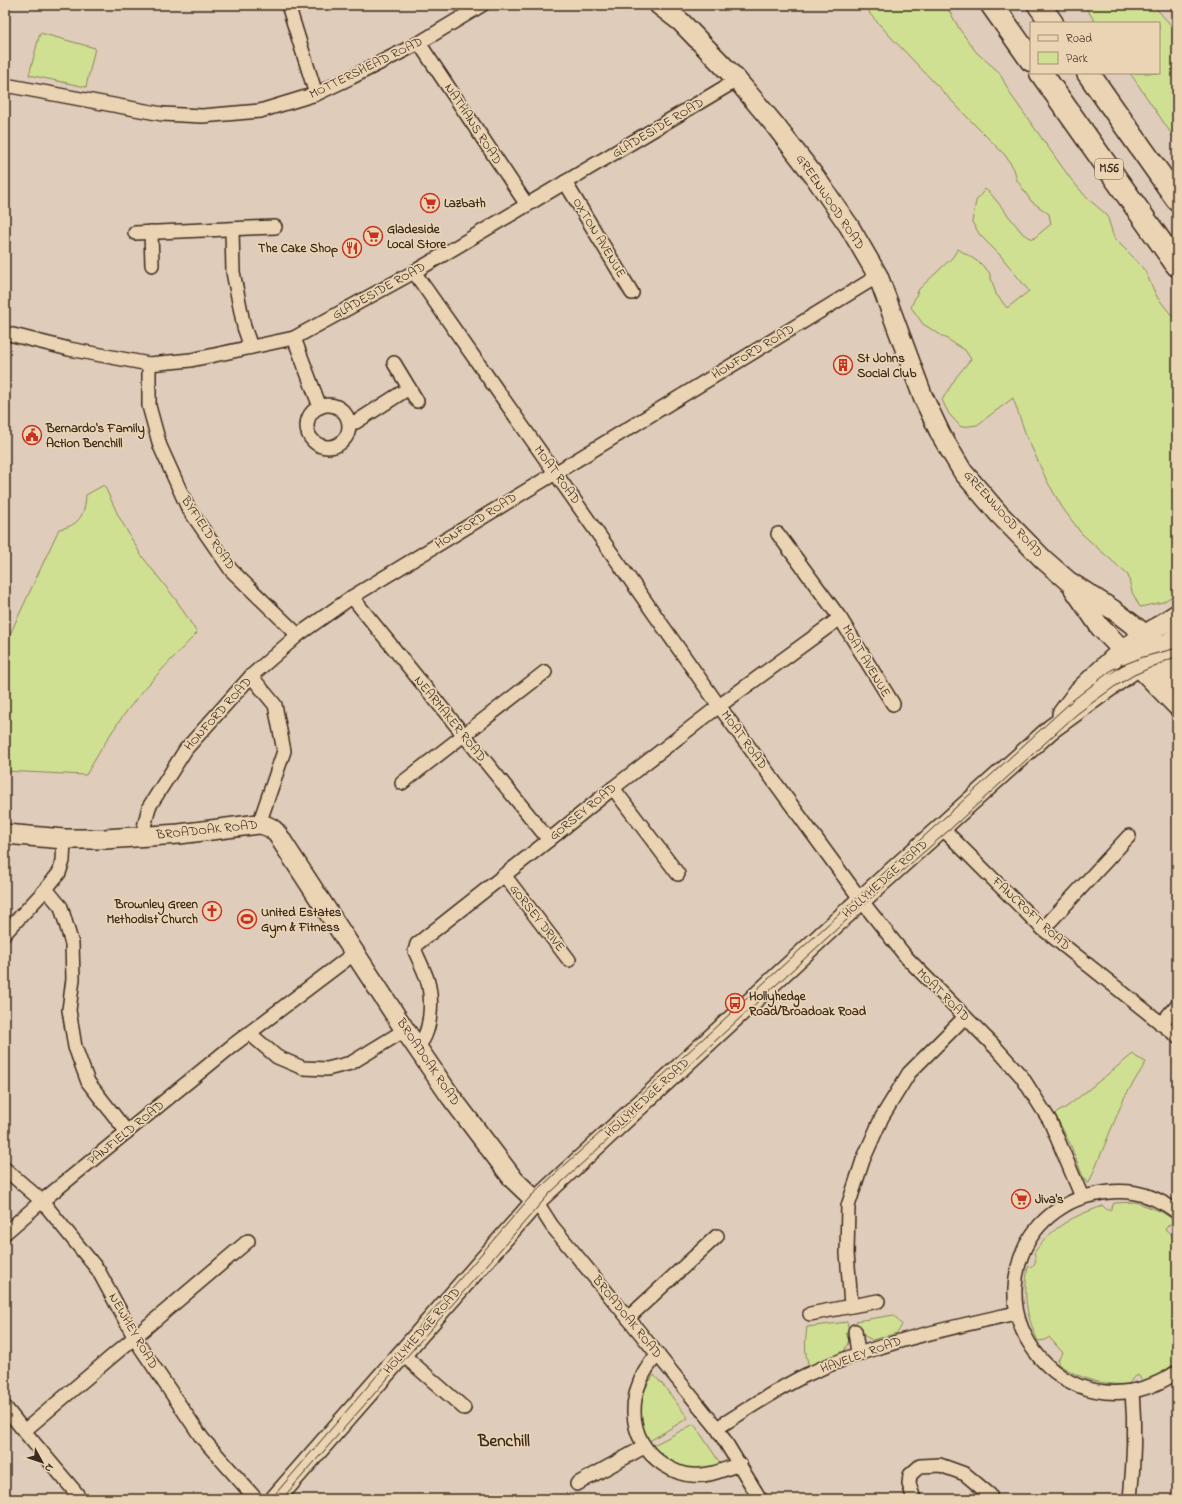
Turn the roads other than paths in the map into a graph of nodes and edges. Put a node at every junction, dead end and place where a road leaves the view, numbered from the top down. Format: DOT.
graph roads {
  1 [pos="288,5"];
  2 [pos="482,5"];
  3 [pos="659,5"];
  4 [pos="992,5"];
  5 [pos="1040,5"];
  6 [pos="1051,22"];
  7 [pos="419,43"];
  8 [pos="1030,59"];
  9 [pos="1041,74"];
  10 [pos="1089,74"];
  11 [pos="737,80"];
  12 [pos="5,85"];
  13 [pos="316,94"];
  14 [pos="565,182"];
  15 [pos="1177,199"];
  16 [pos="527,205"];
  17 [pos="275,227"];
  18 [pos="232,229"];
  19 [pos="151,232"];
  20 [pos="135,233"];
  21 [pos="152,265"];
  22 [pos="1177,265"];
  23 [pos="414,272"];
  24 [pos="878,276"];
  25 [pos="632,293"];
  26 [pos="5,333"];
  27 [pos="294,338"];
  28 [pos="251,347"];
  29 [pos="149,364"];
  30 [pos="394,364"];
  31 [pos="409,388"];
  32 [pos="417,401"];
  33 [pos="320,407"];
  34 [pos="348,421"];
  35 [pos="555,473"];
  36 [pos="778,534"];
  37 [pos="1068,581"];
  38 [pos="352,597"];
  39 [pos="1177,614"];
  40 [pos="840,618"];
  41 [pos="298,635"];
  42 [pos="1146,635"];
  43 [pos="1177,636"];
  44 [pos="1122,650"];
  45 [pos="1150,657"];
  46 [pos="1177,660"];
  47 [pos="545,672"];
  48 [pos="251,676"];
  49 [pos="1177,683"];
  50 [pos="892,704"];
  51 [pos="719,706"];
  52 [pos="1177,706"];
  53 [pos="1051,729"];
  54 [pos="464,735"];
  55 [pos="402,784"];
  56 [pos="613,788"];
  57 [pos="259,824"];
  58 [pos="942,828"];
  59 [pos="5,834"];
  60 [pos="146,836"];
  61 [pos="1129,836"];
  62 [pos="64,839"];
  63 [pos="549,840"];
  64 [pos="678,874"];
  65 [pos="504,875"];
  66 [pos="46,889"];
  67 [pos="861,900"];
  68 [pos="1043,929"];
  69 [pos="5,933"];
  70 [pos="356,952"];
  71 [pos="569,960"];
  72 [pos="1177,1005"];
  73 [pos="965,1017"];
  74 [pos="1161,1024"];
  75 [pos="406,1030"];
  76 [pos="249,1033"];
  77 [pos="1177,1036"];
  78 [pos="417,1047"];
  79 [pos="127,1132"];
  80 [pos="5,1169"];
  81 [pos="1082,1197"];
  82 [pos="42,1201"];
  83 [pos="536,1201"];
  84 [pos="1177,1212"];
  85 [pos="5,1233"];
  86 [pos="717,1236"];
  87 [pos="248,1241"];
  88 [pos="878,1301"];
  89 [pos="851,1305"];
  90 [pos="1016,1313"];
  91 [pos="810,1314"];
  92 [pos="628,1318"];
  93 [pos="855,1331"];
  94 [pos="134,1338"];
  95 [pos="858,1353"];
  96 [pos="402,1354"];
  97 [pos="658,1354"];
  98 [pos="1177,1372"];
  99 [pos="1132,1391"];
  100 [pos="5,1407"];
  101 [pos="464,1408"];
  102 [pos="717,1428"];
  103 [pos="24,1431"];
  104 [pos="644,1447"];
  105 [pos="740,1464"];
  106 [pos="577,1484"];
  107 [pos="77,1494"];
  108 [pos="256,1499"];
  109 [pos="276,1499"];
  110 [pos="760,1499"];
  111 [pos="914,1499"];
  112 [pos="991,1499"];
  113 [pos="1130,1499"];
  1 -- 13 [label="street"];
  2 -- 7 [label="street, MOTTERSHEAD ROAD"];
  3 -- 11 [label="street, GREENWOOD ROAD"];
  4 -- 8 [label="highway"];
  5 -- 6 [label="highway"];
  7 -- 13 [label="street, MOTTERSHEAD ROAD"];
  7 -- 16 [label="street, NATHANS ROAD"];
  9 -- 22 [label="highway, M56"];
  10 -- 15 [label="highway"];
  11 -- 14 [label="street, GLADESIDE ROAD"];
  11 -- 24 [label="street, GREENWOOD ROAD"];
  12 -- 13 [label="street, MOTTERSHEAD ROAD"];
  14 -- 16 [label="street, GLADESIDE ROAD"];
  14 -- 25 [label="street, OXTON AVENUE"];
  16 -- 23 [label="street, GLADESIDE ROAD"];
  17 -- 18 [label="street"];
  18 -- 19 [label="street"];
  18 -- 28 [label="street"];
  19 -- 20 [label="street"];
  19 -- 21 [label="street"];
  23 -- 27 [label="street, GLADESIDE ROAD"];
  23 -- 35 [label="street, MOAT ROAD"];
  24 -- 35 [label="street, HONFORD ROAD"];
  24 -- 37 [label="street, GREENWOOD ROAD"];
  26 -- 29 [label="street, GLADESIDE ROAD"];
  27 -- 28 [label="street, GLADESIDE ROAD"];
  27 -- 33 [label="street"];
  28 -- 29 [label="street, GLADESIDE ROAD"];
  29 -- 41 [label="street, BYFIELD ROAD"];
  30 -- 31 [label="street"];
  31 -- 32 [label="street"];
  31 -- 34 [label="street"];
  33 -- 34 [label="street"];
  33 -- 34 [label="street"];
  35 -- 38 [label="street, HONFORD ROAD"];
  35 -- 51 [label="street, MOAT ROAD"];
  36 -- 40 [label="street, MOAT AVENUE"];
  37 -- 42 [label="street, GREENWOOD ROAD"];
  37 -- 44 [label="street, GREENWOOD ROAD"];
  38 -- 41 [label="street, HONFORD ROAD"];
  38 -- 54 [label="street, NEARMAKER ROAD"];
  39 -- 42 [label="street, HOLLYHEDGE ROAD"];
  40 -- 50 [label="street, MOAT AVENUE"];
  40 -- 51 [label="street, GORSEY ROAD"];
  41 -- 48 [label="street, HONFORD ROAD"];
  42 -- 44 [label="street, HOLLYHEDGE ROAD"];
  42 -- 45 [label="street, GREENWOOD ROAD"];
  43 -- 45 [label="street, HOLLYHEDGE ROAD"];
  44 -- 45 [label="street, GREENWOOD ROAD"];
  44 -- 53 [label="street, HOLLYHEDGE ROAD"];
  45 -- 46 [label="street, GREENWOOD ROAD"];
  45 -- 49 [label="street"];
  45 -- 52 [label="street, GREENWOOD ROAD"];
  45 -- 53 [label="street, HOLLYHEDGE ROAD"];
  47 -- 54 [label="street"];
  48 -- 57 [label="street"];
  48 -- 60 [label="street, HONFORD ROAD"];
  51 -- 56 [label="street, GORSEY ROAD"];
  51 -- 67 [label="street, MOAT ROAD"];
  53 -- 58 [label="street, HOLLYHEDGE ROAD"];
  54 -- 55 [label="street"];
  54 -- 63 [label="street, NEARMAKER ROAD"];
  56 -- 63 [label="street, GORSEY ROAD"];
  56 -- 64 [label="street"];
  57 -- 60 [label="street, BROADOAK ROAD"];
  57 -- 70 [label="street, BROADOAK ROAD"];
  58 -- 67 [label="street, HOLLYHEDGE ROAD"];
  58 -- 68 [label="street, FANCROFT ROAD"];
  59 -- 62 [label="street, BROADOAK ROAD"];
  60 -- 62 [label="street, BROADOAK ROAD"];
  61 -- 68 [label="street"];
  62 -- 66 [label="street"];
  63 -- 65 [label="street, GORSEY ROAD"];
  65 -- 71 [label="street, GORSEY DRIVE"];
  65 -- 78 [label="street, GORSEY ROAD"];
  66 -- 69 [label="street"];
  66 -- 79 [label="street"];
  67 -- 73 [label="street, MOAT ROAD"];
  67 -- 83 [label="street, HOLLYHEDGE ROAD"];
  68 -- 74 [label="street, FANCROFT ROAD"];
  70 -- 75 [label="street, BROADOAK ROAD"];
  70 -- 76 [label="street, PANFIELD ROAD"];
  72 -- 74 [label="street"];
  73 -- 81 [label="street, MOAT ROAD"];
  73 -- 89 [label="street"];
  74 -- 77 [label="street, FANCROFT ROAD"];
  75 -- 76 [label="street"];
  75 -- 78 [label="street, BROADOAK ROAD"];
  76 -- 79 [label="street, PANFIELD ROAD"];
  78 -- 83 [label="street, BROADOAK ROAD"];
  79 -- 82 [label="street, PANFIELD ROAD"];
  80 -- 82 [label="street, NEWHEY ROAD"];
  81 -- 84 [label="street"];
  81 -- 90 [label="street"];
  82 -- 85 [label="street, PANFIELD ROAD"];
  82 -- 94 [label="street, NEWHEY ROAD"];
  83 -- 92 [label="street, BROADOAK ROAD"];
  83 -- 96 [label="street, HOLLYHEDGE ROAD"];
  86 -- 92 [label="street"];
  87 -- 94 [label="street"];
  88 -- 89 [label="street"];
  89 -- 91 [label="street"];
  90 -- 95 [label="street, HAVELEY ROAD"];
  90 -- 99 [label="street"];
  92 -- 97 [label="street, BROADOAK ROAD"];
  93 -- 95 [label="street"];
  94 -- 103 [label="street"];
  94 -- 108 [label="street, NEWHEY ROAD"];
  95 -- 102 [label="street, HAVELEY ROAD"];
  96 -- 101 [label="street"];
  96 -- 109 [label="street, HOLLYHEDGE ROAD"];
  97 -- 102 [label="street, BROADOAK ROAD"];
  97 -- 104 [label="street"];
  98 -- 99 [label="street"];
  99 -- 113 [label="street"];
  100 -- 103 [label="street"];
  102 -- 105 [label="street, BROADOAK ROAD"];
  103 -- 107 [label="street"];
  104 -- 105 [label="street"];
  104 -- 106 [label="street"];
  105 -- 110 [label="street, BROADOAK ROAD"];
  111 -- 112 [label="street"];
}
